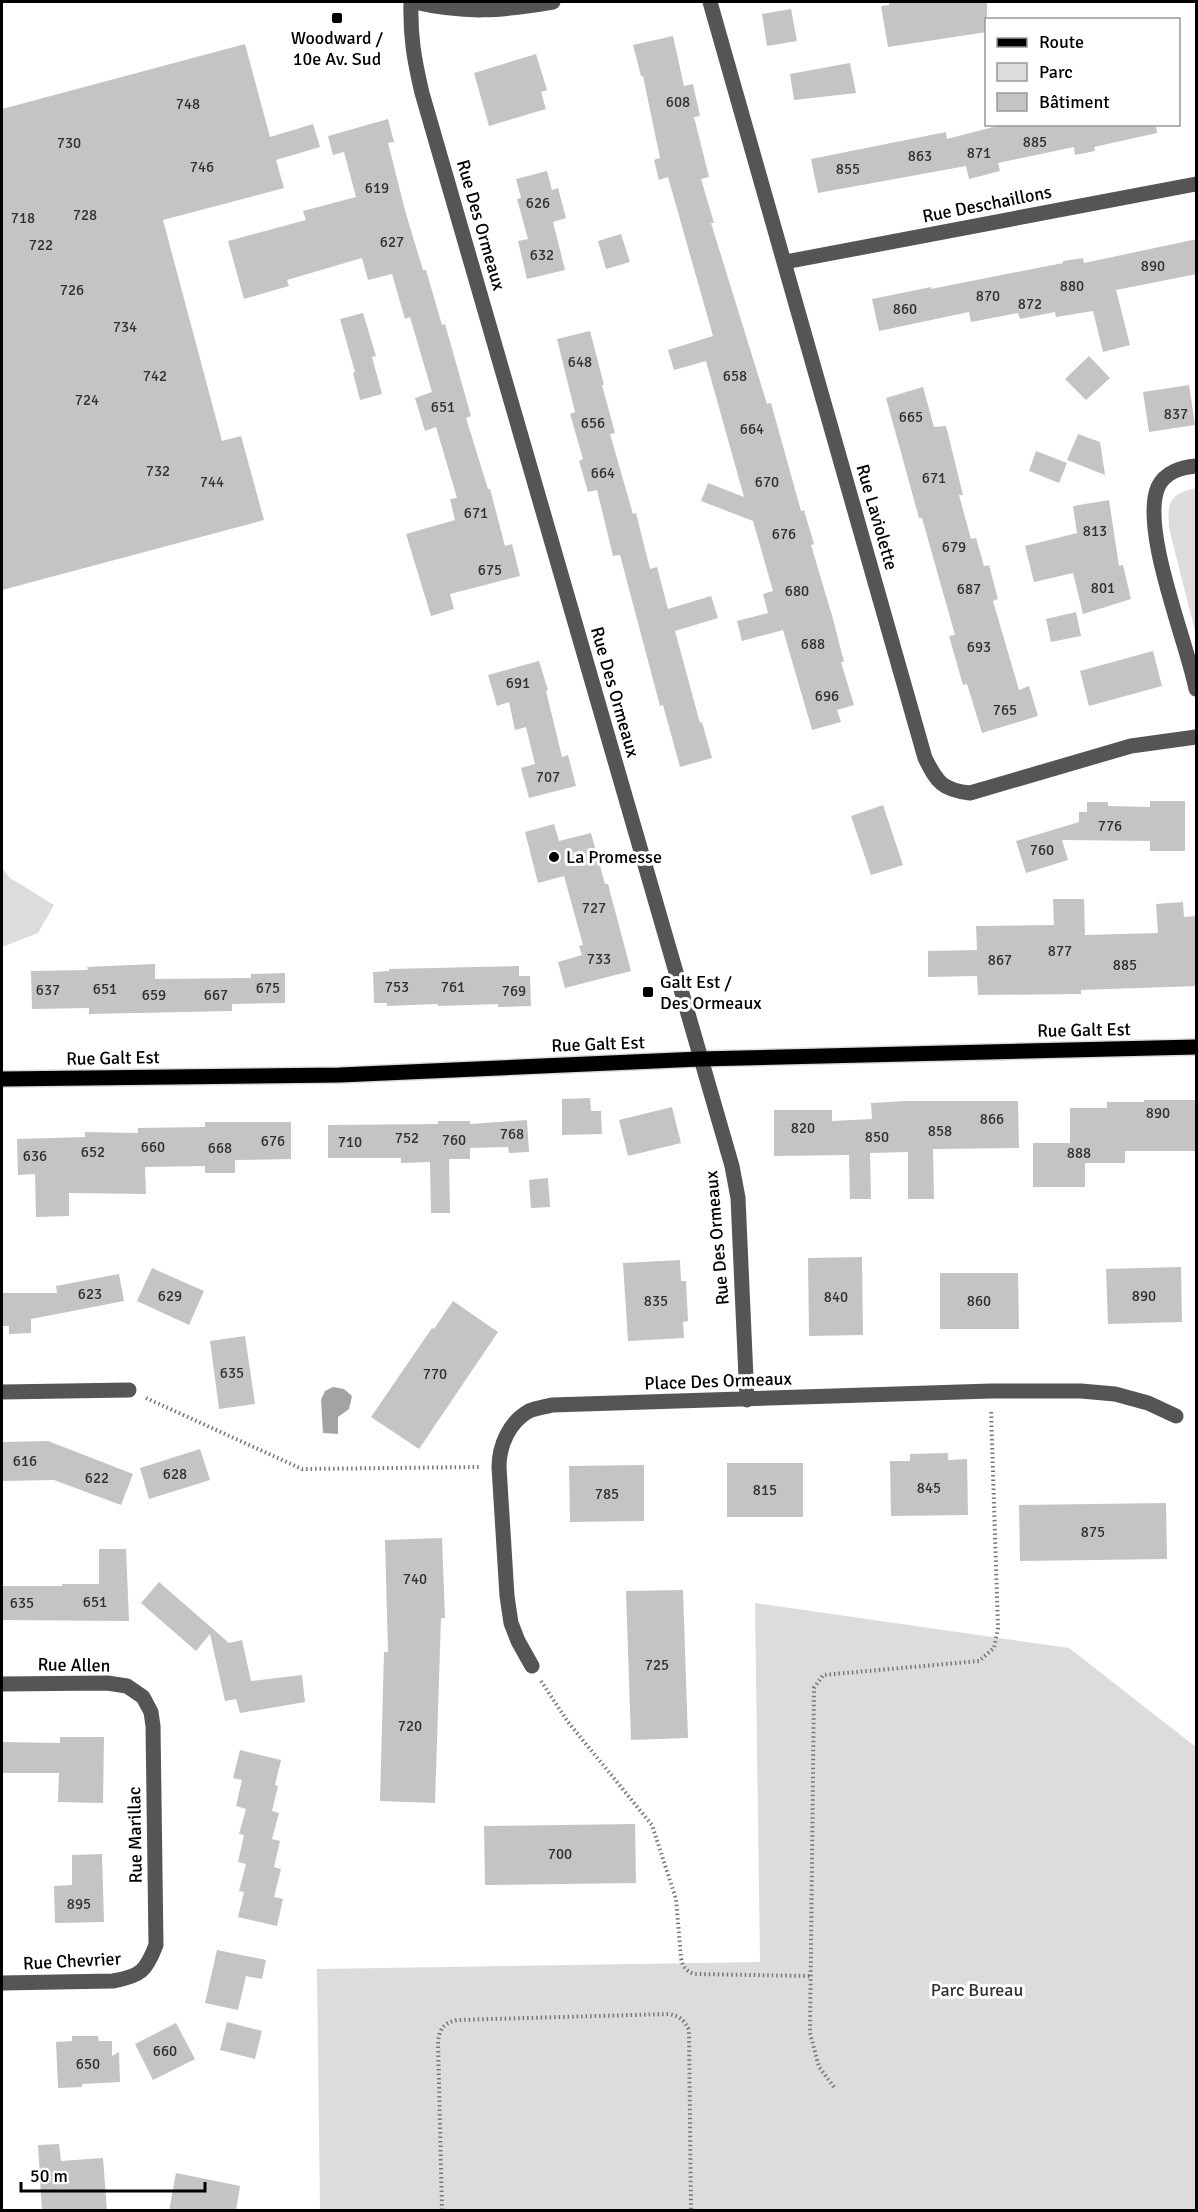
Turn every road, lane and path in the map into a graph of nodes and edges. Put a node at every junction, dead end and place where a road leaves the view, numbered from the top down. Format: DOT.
graph roads {
  1 [pos="413,2"];
  2 [pos="553,2"];
  3 [pos="710,2"];
  4 [pos="1197,184"];
  5 [pos="785,262"];
  6 [pos="1197,466"];
  7 [pos="1197,689"];
  8 [pos="1197,737"];
  9 [pos="1197,1047"];
  10 [pos="700,1059"];
  11 [pos="2,1079"];
  12 [pos="129,1390"];
  13 [pos="991,1391"];
  14 [pos="2,1392"];
  15 [pos="747,1400"];
  16 [pos="1176,1416"];
  17 [pos="499,1467"];
  18 [pos="532,1666"];
  19 [pos="2,1684"];
  20 [pos="143,1697"];
  21 [pos="144,1971"];
  22 [pos="811,1976"];
  23 [pos="2,1983"];
  24 [pos="834,2087"];
  25 [pos="442,2211"];
  26 [pos="691,2211"];
  1 -- 2 [label="street"];
  1 -- 10 [label="street, Rue Des Ormeaux"];
  3 -- 5 [label="street, Rue Laviolette"];
  4 -- 5 [label="street, Rue Deschaillons"];
  5 -- 8 [label="street, Rue Laviolette"];
  6 -- 7 [label="street"];
  9 -- 10 [label="main road, Rue Galt Est"];
  10 -- 11 [label="main road, Rue Galt Est"];
  10 -- 15 [label="street, Rue Des Ormeaux"];
  12 -- 14 [label="street"];
  12 -- 17 [label="path"];
  13 -- 15 [label="street, Place Des Ormeaux"];
  13 -- 16 [label="street, Place Des Ormeaux"];
  13 -- 22 [label="path"];
  15 -- 17 [label="street, Place Des Ormeaux"];
  17 -- 18 [label="street, Place Des Ormeaux"];
  18 -- 22 [label="path"];
  19 -- 20 [label="street, Rue Allen"];
  20 -- 21 [label="street, Rue Marillac"];
  21 -- 23 [label="street, Rue Chevrier"];
  22 -- 24 [label="path"];
  25 -- 26 [label="path"];
}
